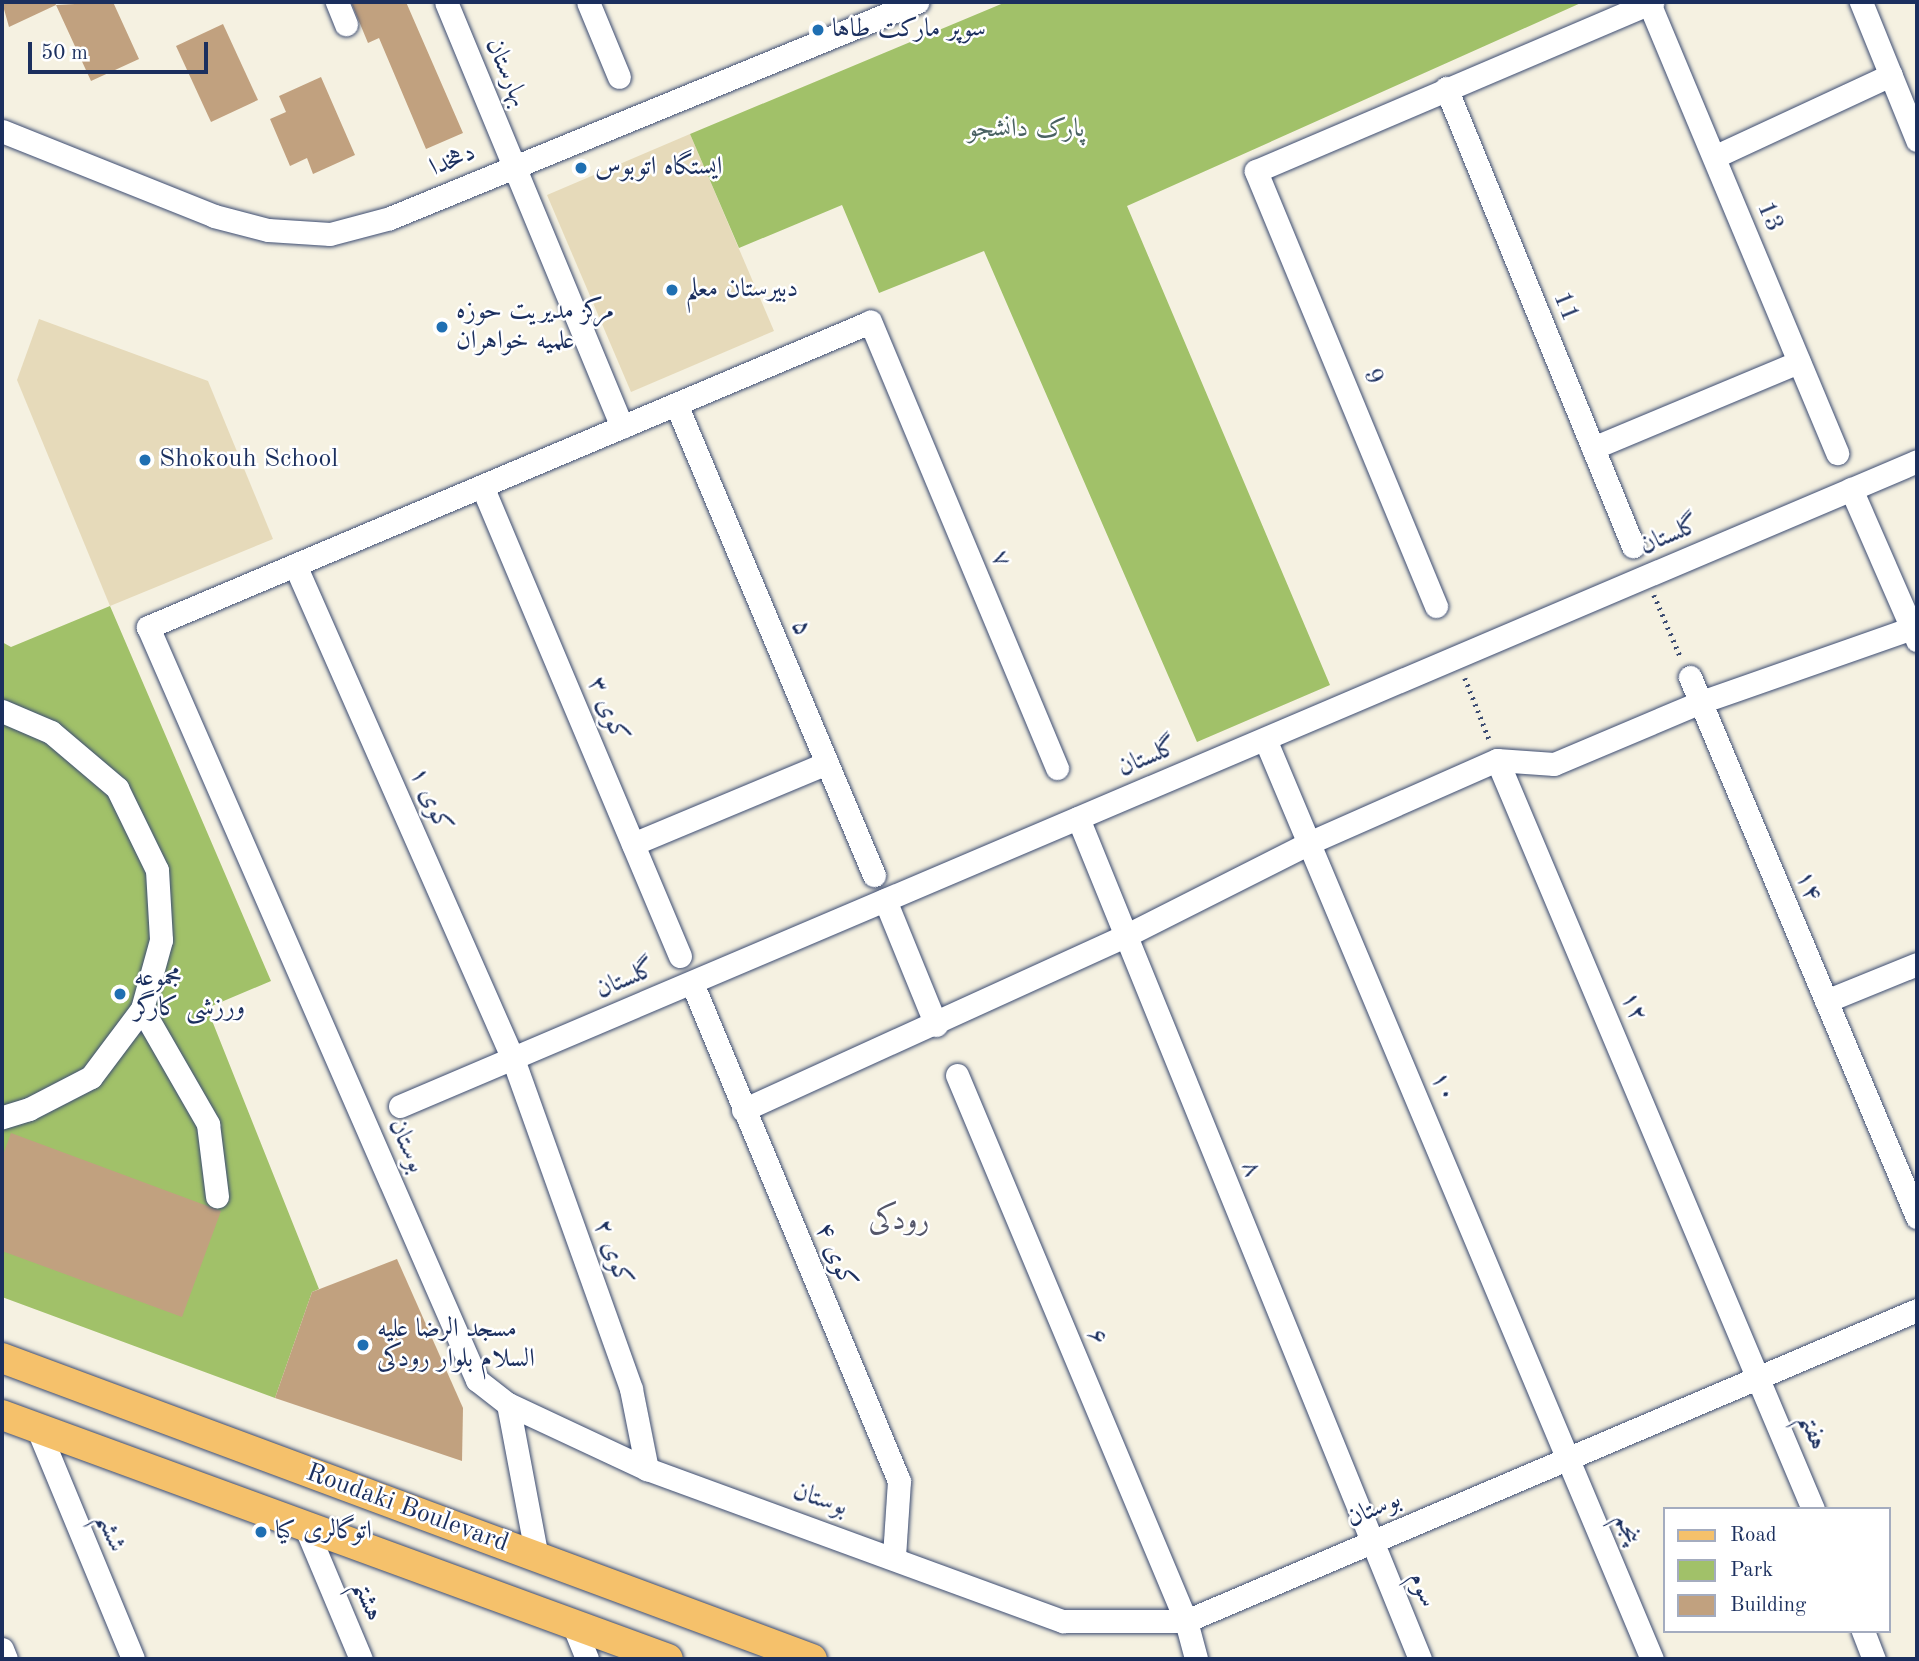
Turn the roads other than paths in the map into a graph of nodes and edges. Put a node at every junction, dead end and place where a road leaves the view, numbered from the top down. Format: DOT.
graph roads {
  1 [pos="337,2"];
  2 [pos="446,2"];
  3 [pos="588,2"];
  4 [pos="917,2"];
  5 [pos="1861,2"];
  6 [pos="1651,3"];
  7 [pos="346,24"];
  8 [pos="1891,75"];
  9 [pos="619,77"];
  10 [pos="1446,88"];
  11 [pos="2,131"];
  12 [pos="1917,140"];
  13 [pos="1714,157"];
  14 [pos="514,165"];
  15 [pos="1799,362"];
  16 [pos="676,404"];
  17 [pos="622,427"];
  18 [pos="1593,448"];
  19 [pos="1837,453"];
  20 [pos="1917,461"];
  21 [pos="482,486"];
  22 [pos="1852,489"];
  23 [pos="1633,546"];
  24 [pos="295,565"];
  25 [pos="1436,606"];
  26 [pos="1915,635"];
  27 [pos="1690,677"];
  28 [pos="1701,702"];
  29 [pos="2,711"];
  30 [pos="1265,739"];
  31 [pos="1497,760"];
  32 [pos="827,763"];
  33 [pos="1058,768"];
  34 [pos="1078,818"];
  35 [pos="1311,842"];
  36 [pos="633,844"];
  37 [pos="874,875"];
  38 [pos="885,900"];
  39 [pos="1127,935"];
  40 [pos="680,956"];
  41 [pos="1917,964"];
  42 [pos="691,983"];
  43 [pos="1826,1002"];
  44 [pos="142,1009"];
  45 [pos="936,1025"];
  46 [pos="513,1059"];
  47 [pos="957,1075"];
  48 [pos="400,1107"];
  49 [pos="743,1110"];
  50 [pos="2,1117"];
  51 [pos="217,1196"];
  52 [pos="1917,1217"];
  53 [pos="1917,1310"];
  54 [pos="2,1358"];
  55 [pos="1759,1377"];
  56 [pos="508,1404"];
  57 [pos="2,1415"];
  58 [pos="37,1427"];
  59 [pos="1567,1459"];
  60 [pos="647,1469"];
  61 [pos="1812,1507"];
  62 [pos="305,1526"];
  63 [pos="1371,1542"];
  64 [pos="894,1556"];
  65 [pos="537,1558"];
  66 [pos="1186,1620"];
  67 [pos="572,1624"];
  68 [pos="1864,1633"];
  69 [pos="2,1649"];
  70 [pos="6,1659"];
  71 [pos="132,1659"];
  72 [pos="360,1659"];
  73 [pos="587,1659"];
  74 [pos="668,1659"];
  75 [pos="813,1659"];
  76 [pos="1196,1659"];
  77 [pos="1420,1659"];
  78 [pos="1652,1659"];
  79 [pos="1874,1659"];
  1 -- 7 [label="street"];
  2 -- 14 [label="street, بهارستان"];
  3 -- 9 [label="street"];
  4 -- 14 [label="street, دهخدا"];
  5 -- 8 [label="street"];
  6 -- 10 [label="street"];
  6 -- 13 [label="street, 13"];
  8 -- 12 [label="street"];
  8 -- 13 [label="street"];
  10 -- 18 [label="street, 11"];
  10 -- 25 [label="street, 9"];
  11 -- 14 [label="street, دهخدا"];
  13 -- 15 [label="street, 13"];
  14 -- 17 [label="street, بهارستان"];
  15 -- 18 [label="street"];
  15 -- 19 [label="street, 13"];
  16 -- 17 [label="street"];
  16 -- 32 [label="street, ۵"];
  16 -- 33 [label="street, ۷"];
  17 -- 21 [label="street"];
  18 -- 23 [label="street, 11"];
  20 -- 22 [label="street, گلستان"];
  21 -- 24 [label="street"];
  21 -- 36 [label="street, کوی ۳"];
  22 -- 26 [label="street"];
  22 -- 30 [label="street, گلستان"];
  24 -- 46 [label="street, کوی ۱"];
  24 -- 56 [label="street, بوستان"];
  26 -- 28 [label="street"];
  27 -- 28 [label="street, ۱۴"];
  28 -- 31 [label="street"];
  28 -- 43 [label="street, ۱۴"];
  29 -- 44 [label="street"];
  30 -- 34 [label="street, گلستان"];
  30 -- 35 [label="street, ۱۰"];
  31 -- 35 [label="street"];
  31 -- 55 [label="street, ۱۲"];
  32 -- 36 [label="street"];
  32 -- 37 [label="street, ۵"];
  34 -- 38 [label="street, گلستان"];
  34 -- 39 [label="street, ۸"];
  35 -- 39 [label="street"];
  35 -- 59 [label="street, ۱۰"];
  36 -- 40 [label="street, کوی ۳"];
  38 -- 42 [label="street, گلستان"];
  38 -- 45 [label="street"];
  39 -- 45 [label="street"];
  39 -- 63 [label="street, ۸"];
  41 -- 43 [label="street"];
  42 -- 46 [label="street, گلستان"];
  42 -- 49 [label="street, کوی ۴"];
  43 -- 52 [label="street, ۱۴"];
  44 -- 50 [label="street"];
  44 -- 51 [label="street"];
  45 -- 49 [label="street"];
  46 -- 48 [label="street, گلستان"];
  46 -- 60 [label="street, کوی ۲"];
  47 -- 66 [label="street, ۶"];
  49 -- 64 [label="street, کوی ۴"];
  53 -- 55 [label="street, بوستان"];
  54 -- 65 [label="main road, Roudaki Boulevard"];
  55 -- 59 [label="street, بوستان"];
  55 -- 61 [label="street, هفتم"];
  56 -- 60 [label="street, بوستان"];
  56 -- 65 [label="street"];
  57 -- 58 [label="main road, Roudaki Boulevard"];
  58 -- 62 [label="main road, Roudaki Boulevard"];
  58 -- 71 [label="street, ششم"];
  59 -- 63 [label="street, بوستان"];
  59 -- 78 [label="street, پنجم"];
  60 -- 64 [label="street, بوستان"];
  62 -- 67 [label="main road, Roudaki Boulevard"];
  62 -- 72 [label="street, هشتم"];
  63 -- 66 [label="street, بوستان"];
  63 -- 77 [label="street, سوم"];
  64 -- 66 [label="street, بوستان"];
  65 -- 75 [label="main road, Roudaki Boulevard"];
  66 -- 76 [label="street, ۶"];
  67 -- 73 [label="street"];
  67 -- 74 [label="main road, Roudaki Boulevard"];
  68 -- 79 [label="street"];
  69 -- 70 [label="street"];
}
